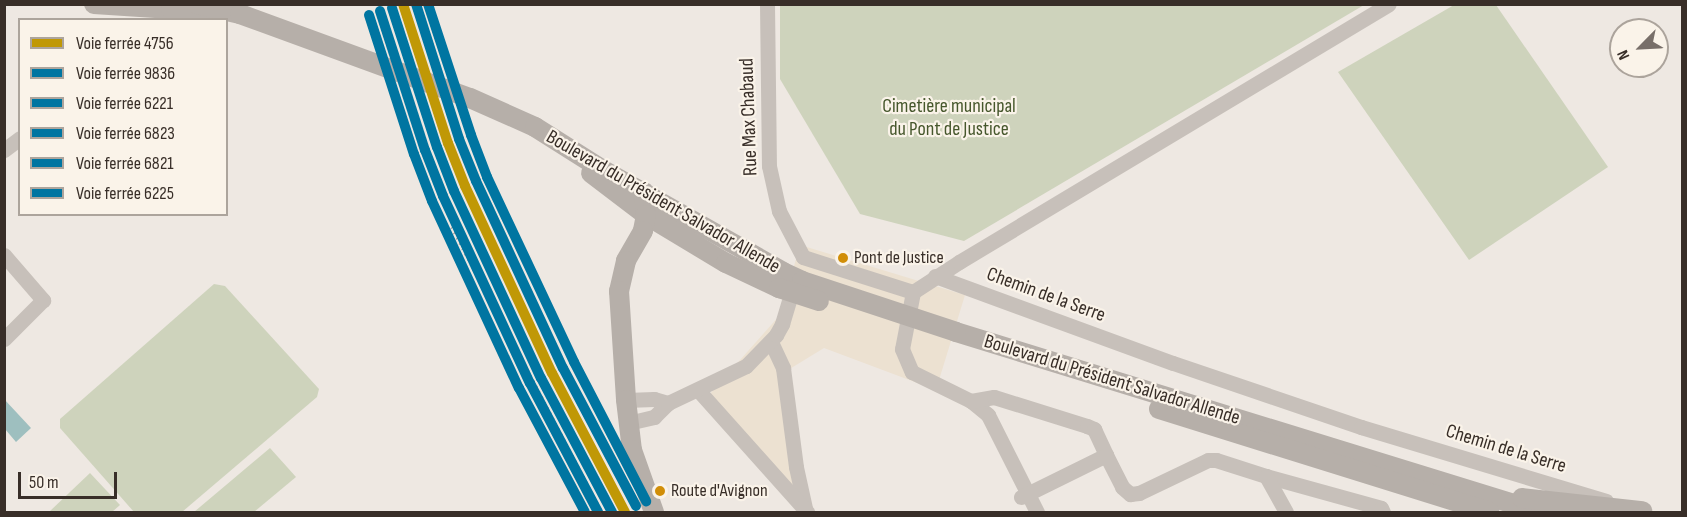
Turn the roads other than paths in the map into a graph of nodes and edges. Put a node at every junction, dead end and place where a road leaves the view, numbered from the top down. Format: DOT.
graph roads {
  1 [pos="94,4"];
  2 [pos="196,4"];
  3 [pos="767,4"];
  4 [pos="1389,4"];
  5 [pos="203,18"];
  6 [pos="228,24"];
  7 [pos="277,29"];
  8 [pos="536,127"];
  9 [pos="18,140"];
  10 [pos="4,150"];
  11 [pos="644,192"];
  12 [pos="646,215"];
  13 [pos="4,255"];
  14 [pos="803,257"];
  15 [pos="935,276"];
  16 [pos="781,280"];
  17 [pos="914,292"];
  18 [pos="4,339"];
  19 [pos="955,339"];
  20 [pos="771,342"];
  21 [pos="698,390"];
  22 [pos="626,400"];
  23 [pos="971,401"];
  24 [pos="668,403"];
  25 [pos="628,423"];
  26 [pos="1106,455"];
  27 [pos="796,467"];
  28 [pos="1266,476"];
  29 [pos="779,477"];
  30 [pos="1476,492"];
  31 [pos="1024,495"];
  32 [pos="806,510"];
  33 [pos="1644,512"];
  34 [pos="654,513"];
  35 [pos="1037,513"];
  36 [pos="1286,513"];
  37 [pos="1383,513"];
  38 [pos="1489,513"];
  39 [pos="1540,513"];
  1 -- 5 [label="main road"];
  2 -- 7 [label="main road"];
  3 -- 14 [label="street, Rue Max Chabaud"];
  4 -- 15 [label="street, Chemin de la Serre"];
  6 -- 7 [label="main road"];
  7 -- 8 [label="main road"];
  8 -- 11 [label="main road, Boulevard du Président Salvador Allende"];
  8 -- 12 [label="main road, Boulevard du Président Salvador Allende"];
  9 -- 10 [label="street"];
  11 -- 12 [label="main road"];
  11 -- 16 [label="main road, Boulevard du Président Salvador Allende"];
  12 -- 16 [label="main road, Boulevard du Président Salvador Allende"];
  12 -- 22 [label="main road"];
  13 -- 18 [label="street"];
  14 -- 17 [label="street"];
  14 -- 20 [label="street"];
  15 -- 17 [label="street"];
  15 -- 33 [label="street, Chemin de la Serre"];
  16 -- 19 [label="main road, Boulevard du Président Salvador Allende, bridge"];
  17 -- 23 [label="street"];
  19 -- 30 [label="main road, Boulevard du Président Salvador Allende"];
  19 -- 38 [label="main road, Boulevard du Président Salvador Allende"];
  20 -- 21 [label="street"];
  20 -- 27 [label="street"];
  21 -- 24 [label="street"];
  21 -- 29 [label="street"];
  22 -- 24 [label="street"];
  22 -- 25 [label="main road"];
  23 -- 26 [label="street"];
  23 -- 31 [label="street"];
  24 -- 25 [label="street"];
  25 -- 34 [label="main road"];
  26 -- 28 [label="street"];
  26 -- 31 [label="street"];
  27 -- 29 [label="street"];
  27 -- 32 [label="street"];
  28 -- 36 [label="street"];
  28 -- 37 [label="street"];
  29 -- 32 [label="street"];
  30 -- 33 [label="main road"];
  30 -- 39 [label="main road, Boulevard du Président Salvador Allende"];
  31 -- 35 [label="street"];
}
